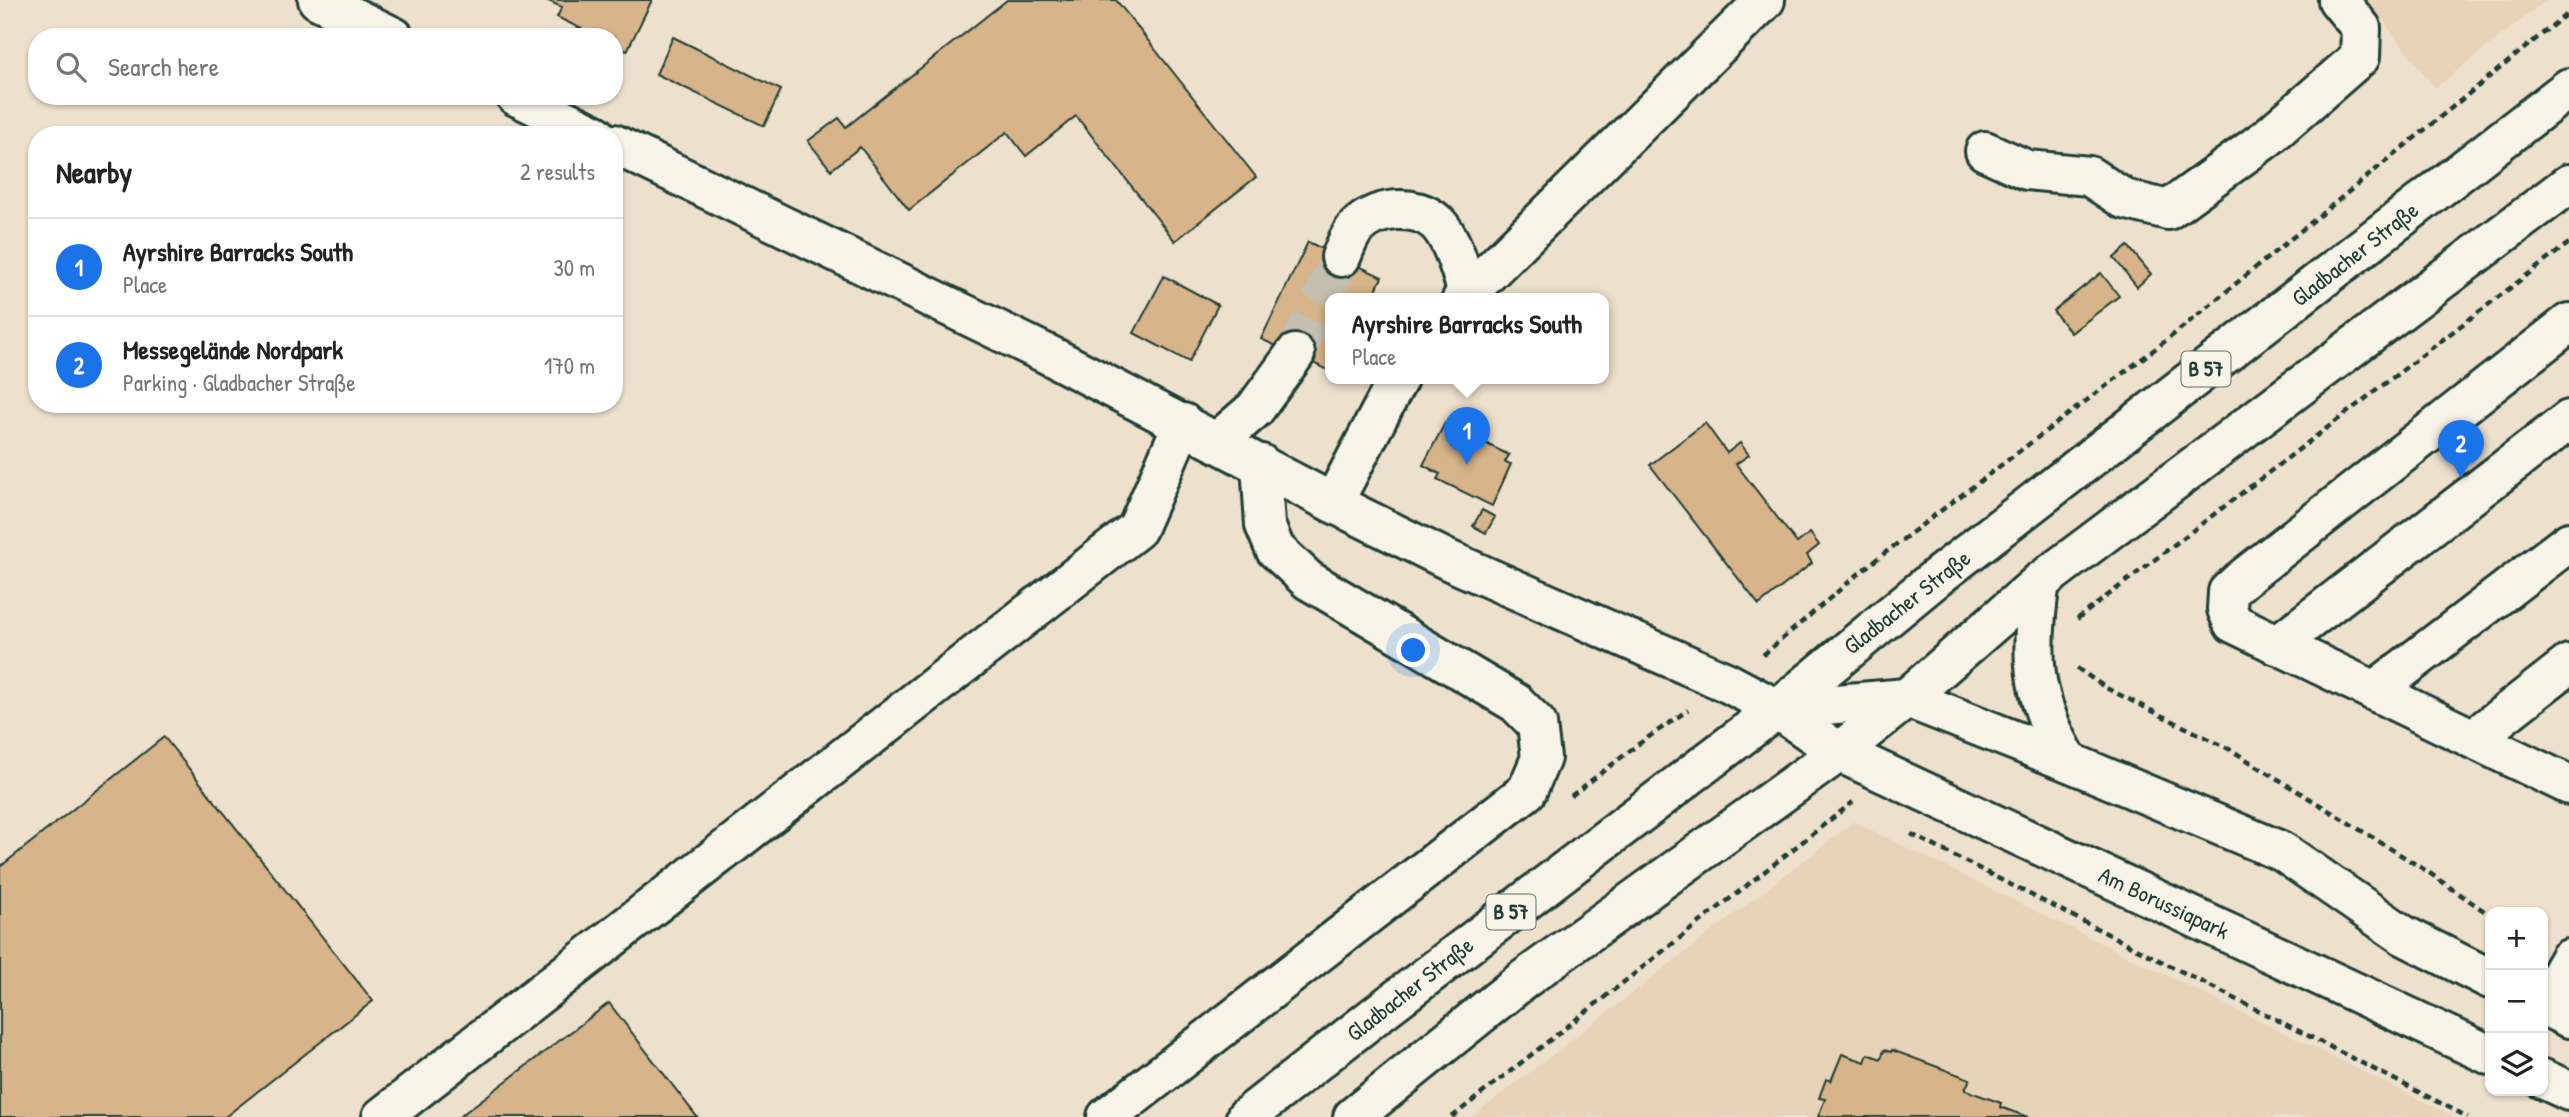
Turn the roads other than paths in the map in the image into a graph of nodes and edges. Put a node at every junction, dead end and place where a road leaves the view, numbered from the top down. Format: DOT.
graph roads {
  1 [pos="318,0"];
  2 [pos="1765,0"];
  3 [pos="2338,0"];
  4 [pos="376,28"];
  5 [pos="2569,88"];
  6 [pos="534,105"];
  7 [pos="578,126"];
  8 [pos="623,148"];
  9 [pos="1985,151"];
  10 [pos="2569,184"];
  11 [pos="1341,257"];
  12 [pos="1464,293"];
  13 [pos="1468,293"];
  14 [pos="2569,323"];
  15 [pos="1295,354"];
  16 [pos="1395,384"];
  17 [pos="2569,420"];
  18 [pos="1183,423"];
  19 [pos="1218,441"];
  20 [pos="1261,464"];
  21 [pos="1333,503"];
  22 [pos="2569,542"];
  23 [pos="2040,582"];
  24 [pos="2277,645"];
  25 [pos="2569,664"];
  26 [pos="2374,691"];
  27 [pos="1907,698"];
  28 [pos="1777,709"];
  29 [pos="2473,738"];
  30 [pos="1839,752"];
  31 [pos="2069,762"];
  32 [pos="2568,784"];
  33 [pos="2569,958"];
  34 [pos="2485,976"];
  35 [pos="2548,996"];
  36 [pos="2548,1008"];
  37 [pos="2569,1018"];
  38 [pos="2485,1053"];
  39 [pos="2548,1081"];
  40 [pos="2569,1091"];
  41 [pos="382,1117"];
  42 [pos="1107,1117"];
  43 [pos="1246,1117"];
  44 [pos="1353,1117"];
  1 -- 4 [label="main road"];
  2 -- 13 [label="main road"];
  3 -- 9 [label="main road"];
  5 -- 28 [label="main road, Gladbacher Straße / B 57"];
  6 -- 7 [label="main road"];
  8 -- 18 [label="main road, Am Borussiapark"];
  10 -- 23 [label="main road, B 57"];
  11 -- 12 [label="main road"];
  14 -- 24 [label="main road"];
  15 -- 19 [label="main road"];
  16 -- 21 [label="main road"];
  17 -- 24 [label="main road"];
  18 -- 19 [label="main road, Am Borussiapark"];
  18 -- 41 [label="main road"];
  19 -- 20 [label="main road, Am Borussiapark"];
  20 -- 21 [label="main road, Am Borussiapark"];
  20 -- 42 [label="main road"];
  21 -- 28 [label="main road, Am Borussiapark"];
  22 -- 26 [label="main road"];
  23 -- 27 [label="main road, B 57"];
  23 -- 31 [label="main road"];
  24 -- 26 [label="main road"];
  25 -- 29 [label="main road"];
  26 -- 29 [label="main road"];
  27 -- 28 [label="main road"];
  27 -- 30 [label="main road, B 57"];
  27 -- 31 [label="main road"];
  28 -- 30 [label="main road, Am Borussiapark"];
  28 -- 43 [label="main road, Gladbacher Straße / B 57"];
  29 -- 32 [label="main road"];
  30 -- 38 [label="main road, Am Borussiapark"];
  30 -- 44 [label="main road, B 57"];
  31 -- 34 [label="main road"];
  33 -- 35 [label="main road"];
  36 -- 37 [label="main road"];
  39 -- 40 [label="main road"];
}
